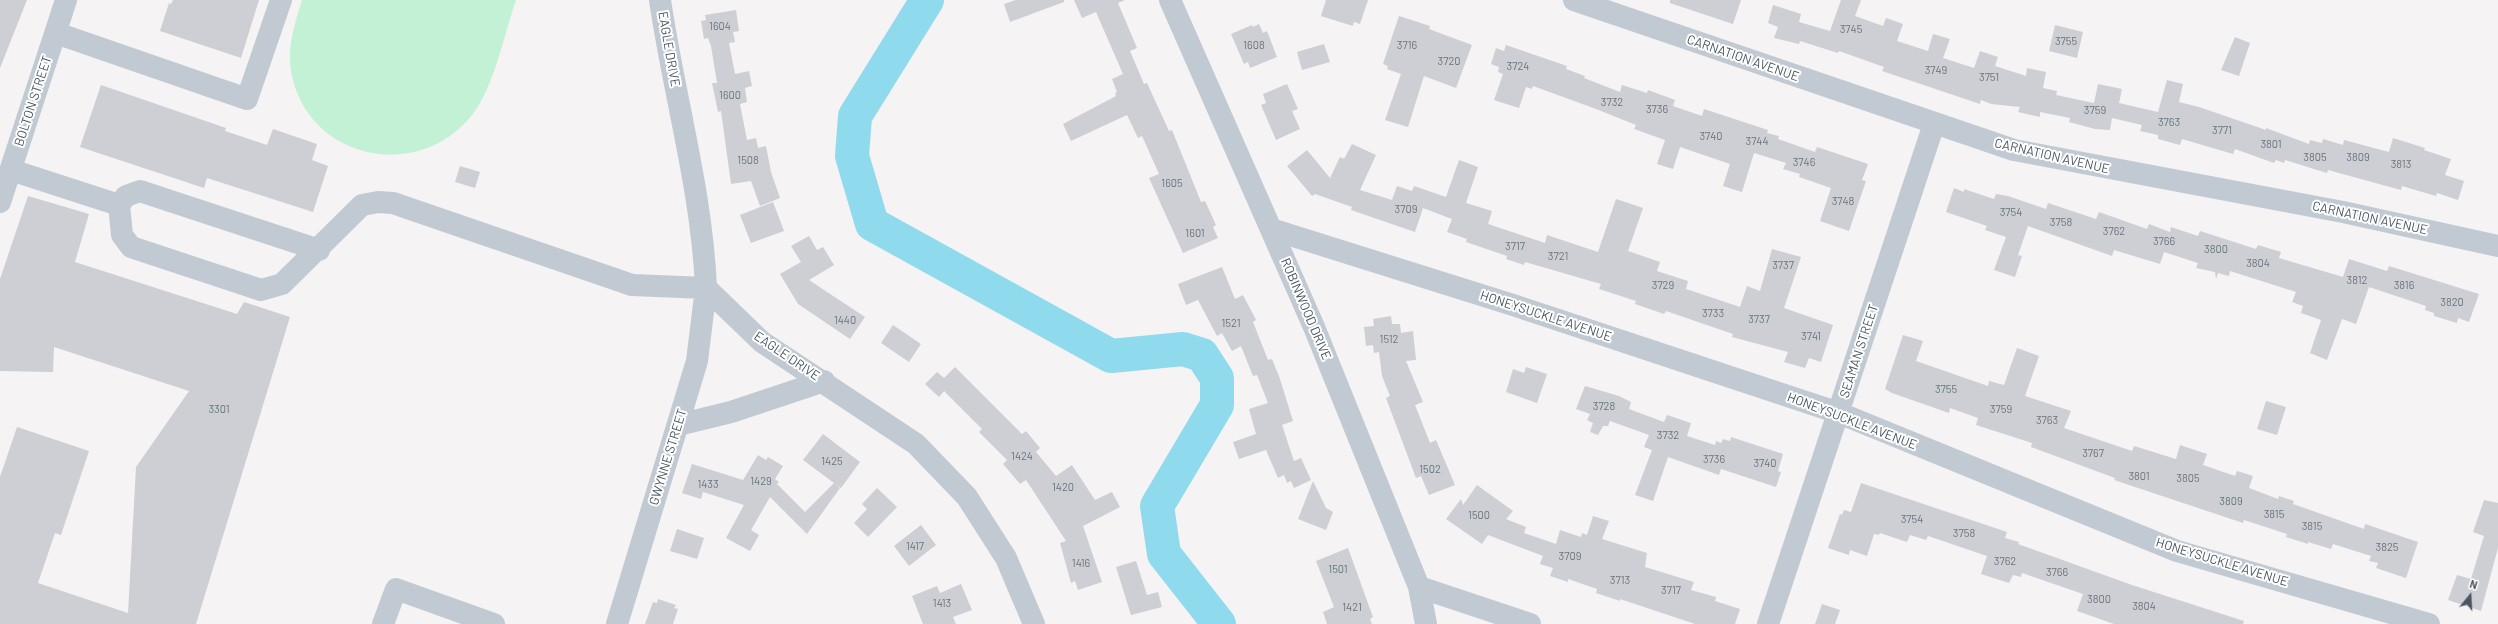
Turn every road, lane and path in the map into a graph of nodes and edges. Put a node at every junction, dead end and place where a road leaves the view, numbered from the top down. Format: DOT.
graph roads {
  1 [pos="66,0"];
  2 [pos="281,0"];
  3 [pos="660,0"];
  4 [pos="1170,0"];
  5 [pos="1574,0"];
  6 [pos="56,33"];
  7 [pos="1934,124"];
  8 [pos="11,170"];
  9 [pos="0,202"];
  10 [pos="119,205"];
  11 [pos="1271,229"];
  12 [pos="2498,246"];
  13 [pos="319,250"];
  14 [pos="706,288"];
  15 [pos="824,381"];
  16 [pos="1839,413"];
  17 [pos="678,425"];
  18 [pos="1419,587"];
  19 [pos="383,624"];
  20 [pos="494,624"];
  21 [pos="617,624"];
  22 [pos="1034,624"];
  23 [pos="1426,624"];
  24 [pos="1530,624"];
  25 [pos="1768,624"];
  26 [pos="2428,624"];
  1 -- 6 [label="street, BOLTON STREET"];
  2 -- 6 [label="street"];
  3 -- 14 [label="street, EAGLE DRIVE"];
  4 -- 11 [label="street, ROBINWOOD DRIVE"];
  5 -- 7 [label="street, CARNATION AVENUE"];
  6 -- 8 [label="street, BOLTON STREET"];
  7 -- 12 [label="street, CARNATION AVENUE"];
  7 -- 16 [label="street, SEAMAN STREET"];
  8 -- 9 [label="street, BOLTON STREET"];
  8 -- 10 [label="street"];
  10 -- 13 [label="street"];
  10 -- 13 [label="street"];
  11 -- 16 [label="street, HONEYSUCKLE AVENUE"];
  11 -- 18 [label="street, ROBINWOOD DRIVE"];
  13 -- 14 [label="street"];
  14 -- 15 [label="street, EAGLE DRIVE"];
  14 -- 17 [label="street, GWYNNE STREET"];
  15 -- 17 [label="street"];
  15 -- 22 [label="street, EAGLE DRIVE"];
  16 -- 25 [label="street, SEAMAN STREET"];
  16 -- 26 [label="street, HONEYSUCKLE AVENUE"];
  17 -- 21 [label="street, GWYNNE STREET"];
  18 -- 23 [label="street, ROBINWOOD DRIVE"];
  18 -- 24 [label="street"];
  19 -- 20 [label="street"];
}
